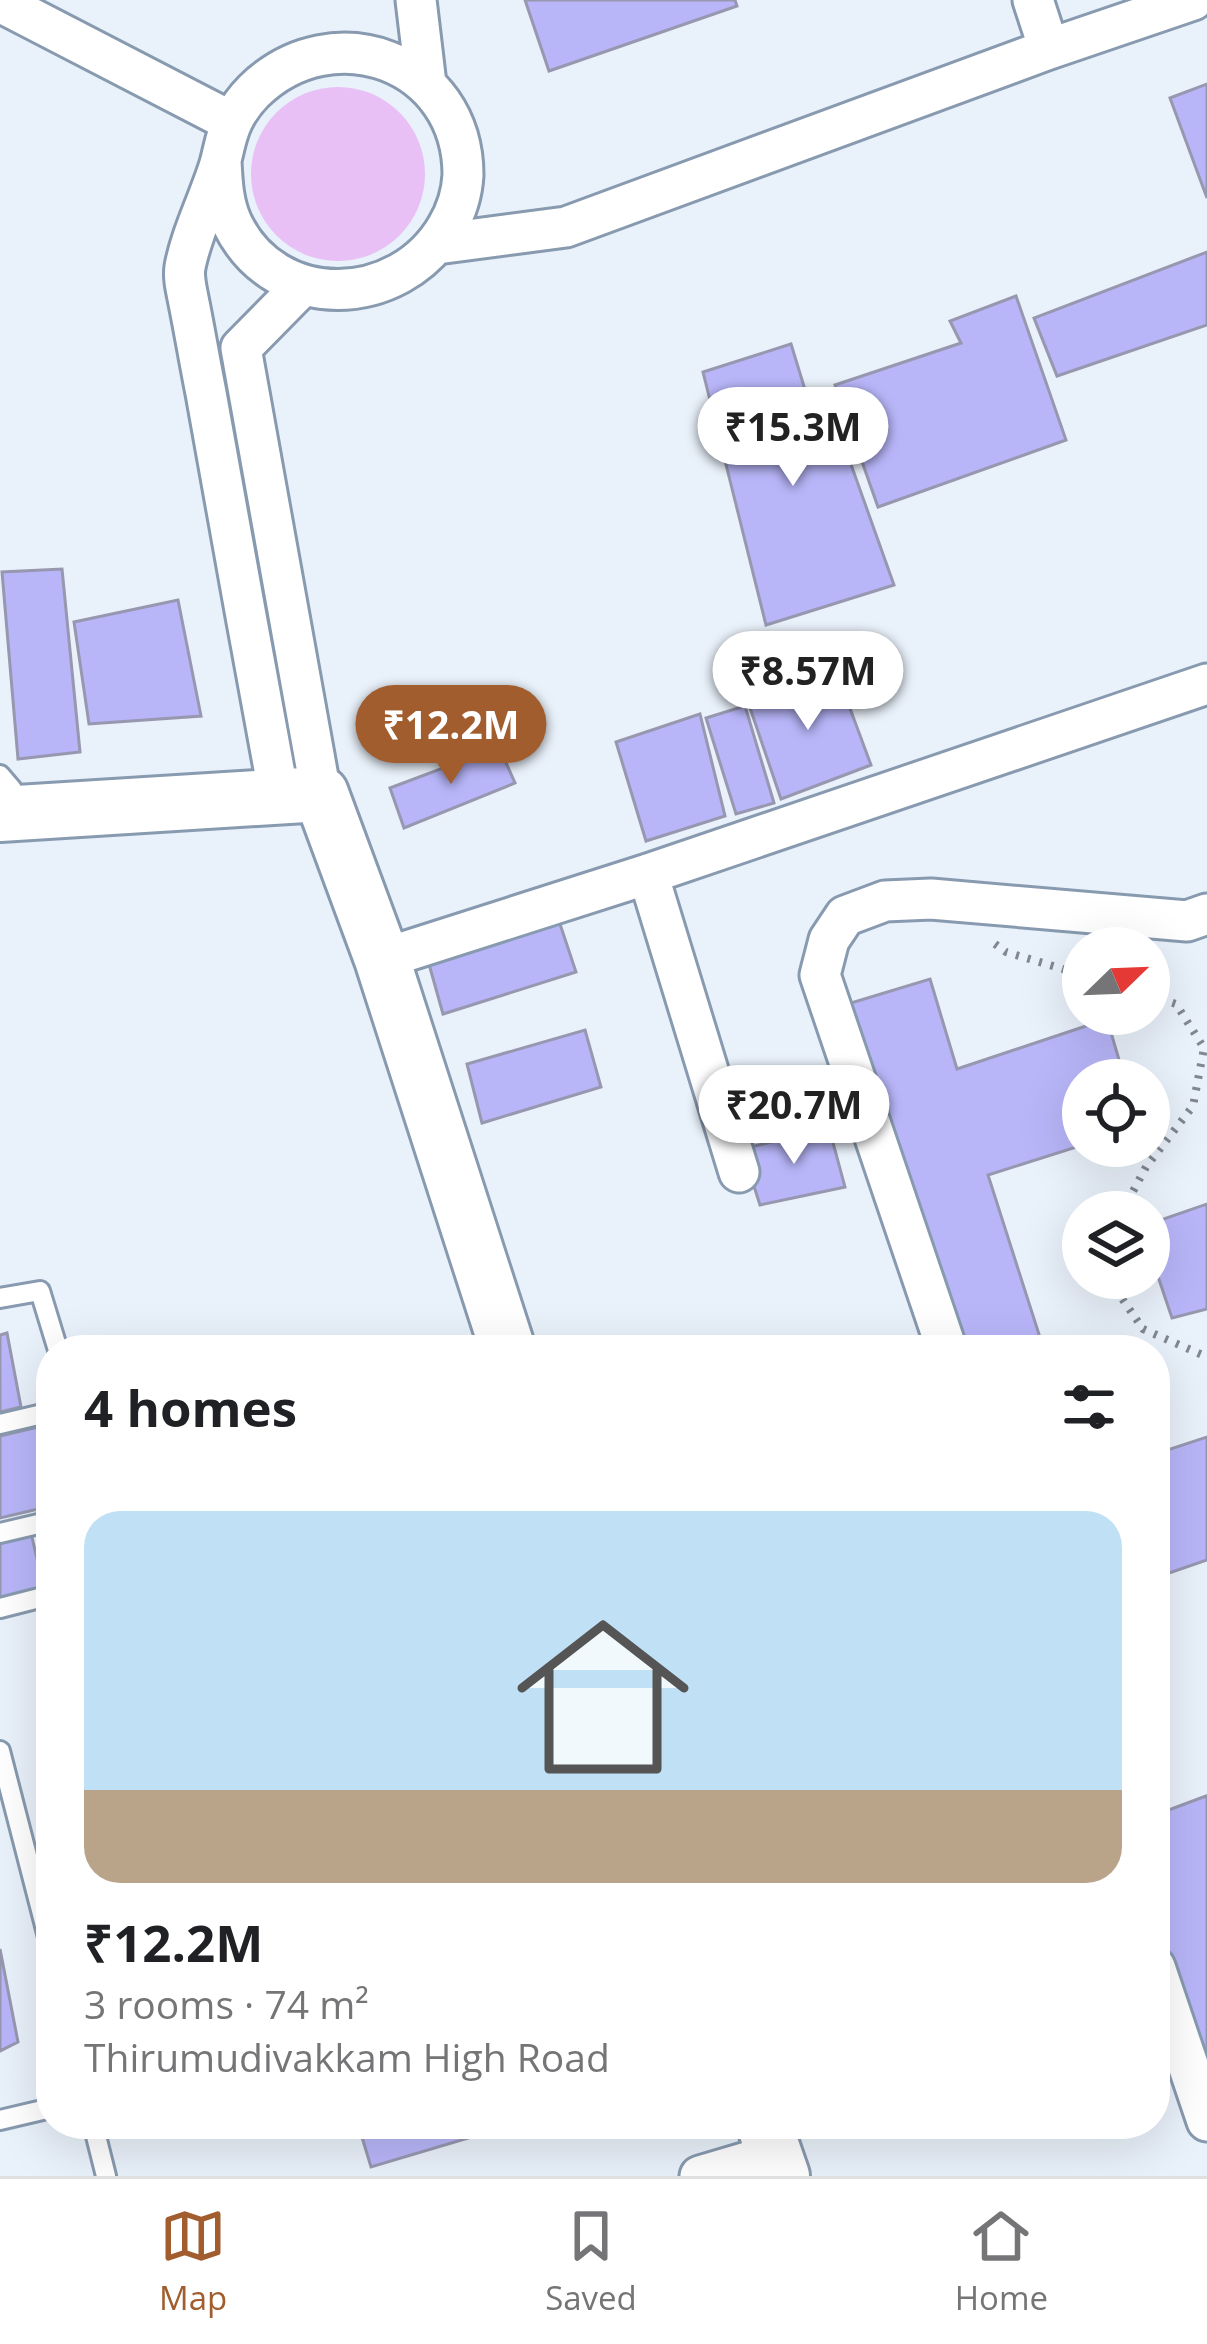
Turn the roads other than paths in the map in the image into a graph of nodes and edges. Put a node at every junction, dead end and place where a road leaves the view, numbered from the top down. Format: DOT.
graph roads {
  1 [pos="416,0"];
  2 [pos="1033,0"];
  3 [pos="1193,0"];
  4 [pos="0,2"];
  5 [pos="1049,49"];
  6 [pos="426,84"];
  7 [pos="232,122"];
  8 [pos="221,160"];
  9 [pos="437,244"];
  10 [pos="303,285"];
  11 [pos="1207,684"];
  12 [pos="300,795"];
  13 [pos="4,809"];
  14 [pos="648,874"];
  15 [pos="1207,914"];
  16 [pos="382,959"];
  17 [pos="739,1172"];
  18 [pos="0,1298"];
  19 [pos="53,1335"];
  20 [pos="503,1335"];
  21 [pos="942,1335"];
  22 [pos="36,1416"];
  23 [pos="0,1424"];
  24 [pos="36,1524"];
  25 [pos="0,1532"];
  26 [pos="36,1598"];
  27 [pos="0,1608"];
  28 [pos="0,1751"];
  29 [pos="36,1891"];
  30 [pos="1170,2011"];
  31 [pos="36,2112"];
  32 [pos="0,2120"];
  33 [pos="1207,2121"];
  34 [pos="97,2139"];
  35 [pos="773,2151"];
  36 [pos="106,2176"];
  37 [pos="700,2176"];
  1 -- 6 [label="street"];
  2 -- 5 [label="street"];
  3 -- 5 [label="street"];
  4 -- 7 [label="street"];
  5 -- 9 [label="street"];
  6 -- 7 [label="street"];
  6 -- 9 [label="street"];
  7 -- 8 [label="street"];
  8 -- 10 [label="street"];
  8 -- 12 [label="street"];
  9 -- 10 [label="street"];
  10 -- 12 [label="street"];
  11 -- 14 [label="street"];
  12 -- 13 [label="main road"];
  12 -- 16 [label="main road"];
  14 -- 16 [label="street"];
  14 -- 17 [label="street"];
  15 -- 21 [label="street"];
  16 -- 20 [label="main road"];
  18 -- 19 [label="lane"];
  22 -- 23 [label="lane"];
  24 -- 25 [label="lane"];
  26 -- 27 [label="lane"];
  28 -- 29 [label="lane"];
  30 -- 33 [label="street"];
  31 -- 32 [label="lane"];
  34 -- 36 [label="lane"];
  35 -- 37 [label="street"];
}
